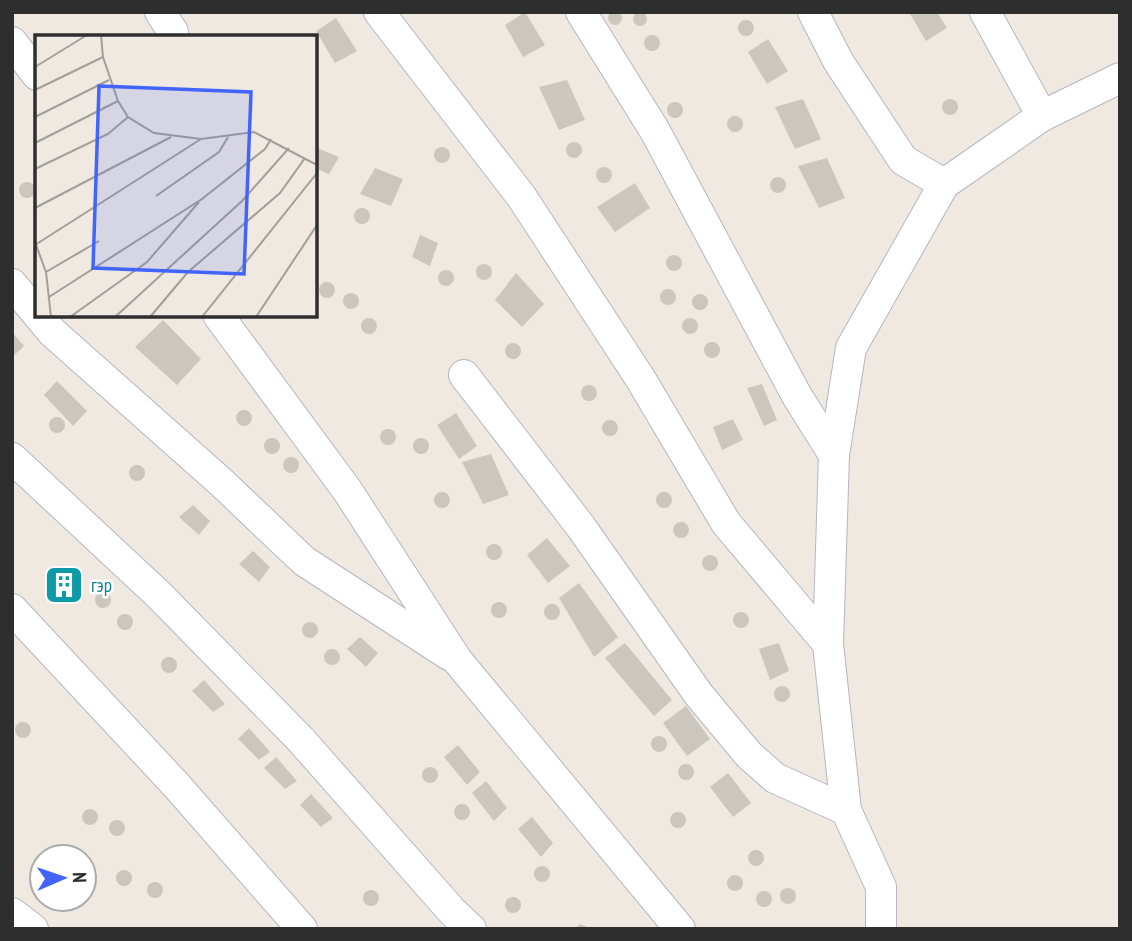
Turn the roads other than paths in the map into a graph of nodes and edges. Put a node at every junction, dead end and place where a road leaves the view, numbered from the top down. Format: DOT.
graph roads {
  1 [pos="379,12"];
  2 [pos="581,12"];
  3 [pos="813,12"];
  4 [pos="985,12"];
  5 [pos="12,42"];
  6 [pos="35,72"];
  7 [pos="1120,78"];
  8 [pos="1042,116"];
  9 [pos="944,184"];
  10 [pos="12,284"];
  11 [pos="35,312"];
  12 [pos="40,317"];
  13 [pos="219,317"];
  14 [pos="464,375"];
  15 [pos="834,455"];
  16 [pos="12,458"];
  17 [pos="12,608"];
  18 [pos="828,645"];
  19 [pos="457,660"];
  20 [pos="846,810"];
  21 [pos="12,913"];
  22 [pos="33,929"];
  23 [pos="302,929"];
  24 [pos="471,929"];
  25 [pos="680,929"];
  26 [pos="881,929"];
  1 -- 18 [label="street"];
  2 -- 15 [label="street"];
  3 -- 9 [label="street"];
  4 -- 8 [label="street"];
  5 -- 6 [label="street"];
  7 -- 8 [label="street"];
  8 -- 9 [label="street"];
  9 -- 15 [label="street"];
  10 -- 11 [label="street"];
  12 -- 19 [label="street"];
  13 -- 19 [label="street"];
  14 -- 20 [label="street"];
  15 -- 18 [label="street"];
  16 -- 24 [label="street"];
  17 -- 23 [label="street"];
  18 -- 20 [label="street"];
  19 -- 25 [label="street"];
  20 -- 26 [label="street"];
  21 -- 22 [label="street"];
}
